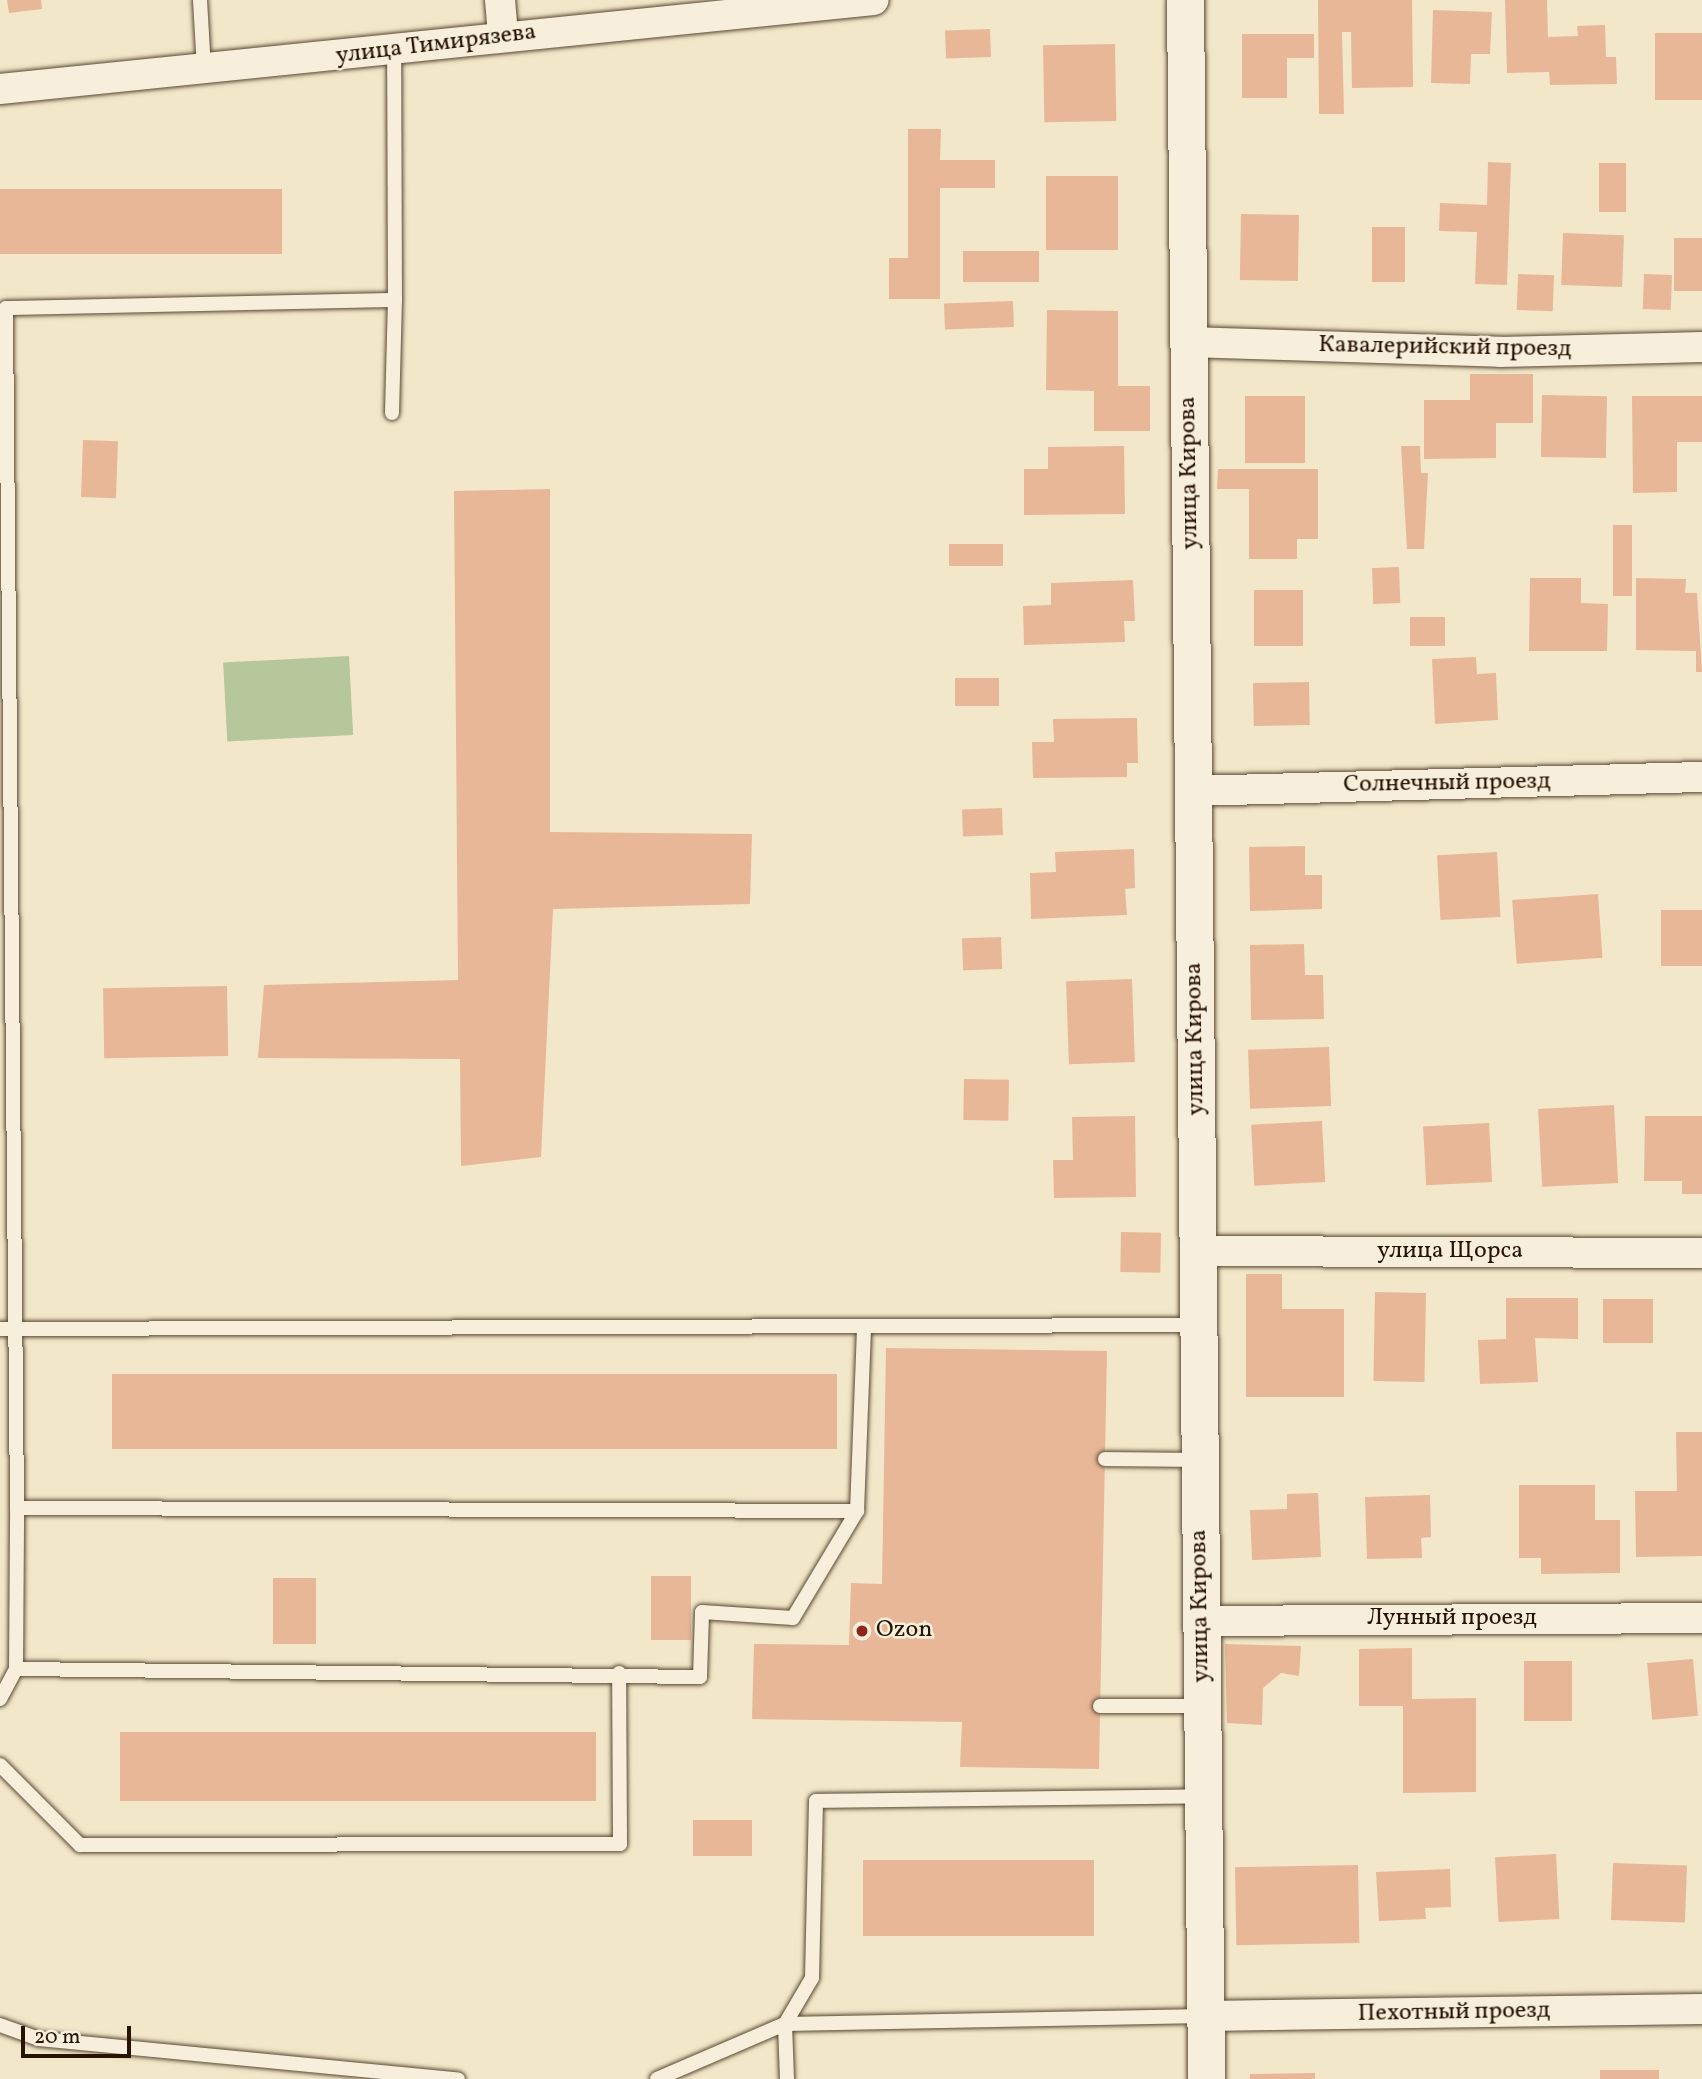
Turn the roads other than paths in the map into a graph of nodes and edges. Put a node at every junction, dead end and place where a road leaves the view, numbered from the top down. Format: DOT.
graph roads {
  1 [pos="200,0"];
  2 [pos="500,0"];
  3 [pos="873,0"];
  4 [pos="1185,0"];
  5 [pos="503,36"];
  6 [pos="394,51"];
  7 [pos="204,69"];
  8 [pos="0,89"];
  9 [pos="395,300"];
  10 [pos="1188,342"];
  11 [pos="1702,347"];
  12 [pos="392,413"];
  13 [pos="3,590"];
  14 [pos="1702,777"];
  15 [pos="1193,791"];
  16 [pos="1198,1251"];
  17 [pos="1702,1252"];
  18 [pos="1199,1325"];
  19 [pos="864,1326"];
  20 [pos="0,1329"];
  21 [pos="16,1329"];
  22 [pos="1105,1459"];
  23 [pos="1200,1461"];
  24 [pos="17,1508"];
  25 [pos="857,1511"];
  26 [pos="1702,1618"];
  27 [pos="1201,1621"];
  28 [pos="16,1669"];
  29 [pos="619,1673"];
  30 [pos="0,1699"];
  31 [pos="1100,1706"];
  32 [pos="1202,1706"];
  33 [pos="0,1765"];
  34 [pos="1203,1796"];
  35 [pos="1702,2010"];
  36 [pos="1205,2017"];
  37 [pos="785,2024"];
  38 [pos="0,2025"];
  39 [pos="458,2079"];
  40 [pos="657,2079"];
  41 [pos="788,2079"];
  42 [pos="1206,2079"];
  1 -- 7 [label="lane"];
  2 -- 5 [label="street"];
  3 -- 5 [label="street, улица Тимирязева"];
  4 -- 10 [label="street, улица Кирова"];
  5 -- 6 [label="street, улица Тимирязева"];
  6 -- 7 [label="street, улица Тимирязева"];
  6 -- 9 [label="lane"];
  7 -- 8 [label="street, улица Тимирязева"];
  9 -- 12 [label="lane"];
  9 -- 13 [label="lane"];
  10 -- 11 [label="street, Кавалерийский проезд"];
  10 -- 15 [label="street, улица Кирова"];
  13 -- 21 [label="lane"];
  14 -- 15 [label="street, Солнечный проезд"];
  15 -- 16 [label="street, улица Кирова"];
  16 -- 17 [label="street, улица Щорса"];
  16 -- 18 [label="street, улица Кирова"];
  18 -- 19 [label="lane"];
  18 -- 23 [label="street, улица Кирова"];
  19 -- 21 [label="lane"];
  19 -- 25 [label="lane"];
  20 -- 21 [label="lane"];
  21 -- 24 [label="lane"];
  22 -- 23 [label="lane"];
  23 -- 27 [label="street, улица Кирова"];
  24 -- 25 [label="lane"];
  24 -- 28 [label="lane"];
  25 -- 29 [label="lane"];
  26 -- 27 [label="street, Лунный проезд"];
  27 -- 32 [label="street, улица Кирова"];
  28 -- 29 [label="lane"];
  28 -- 30 [label="lane"];
  29 -- 33 [label="lane"];
  31 -- 32 [label="lane"];
  32 -- 34 [label="street, улица Кирова"];
  34 -- 36 [label="street, улица Кирова"];
  34 -- 37 [label="lane"];
  35 -- 36 [label="street, Пехотный проезд"];
  36 -- 37 [label="lane"];
  36 -- 42 [label="street, улица Кирова"];
  37 -- 40 [label="lane"];
  37 -- 41 [label="lane"];
  38 -- 39 [label="lane"];
}
